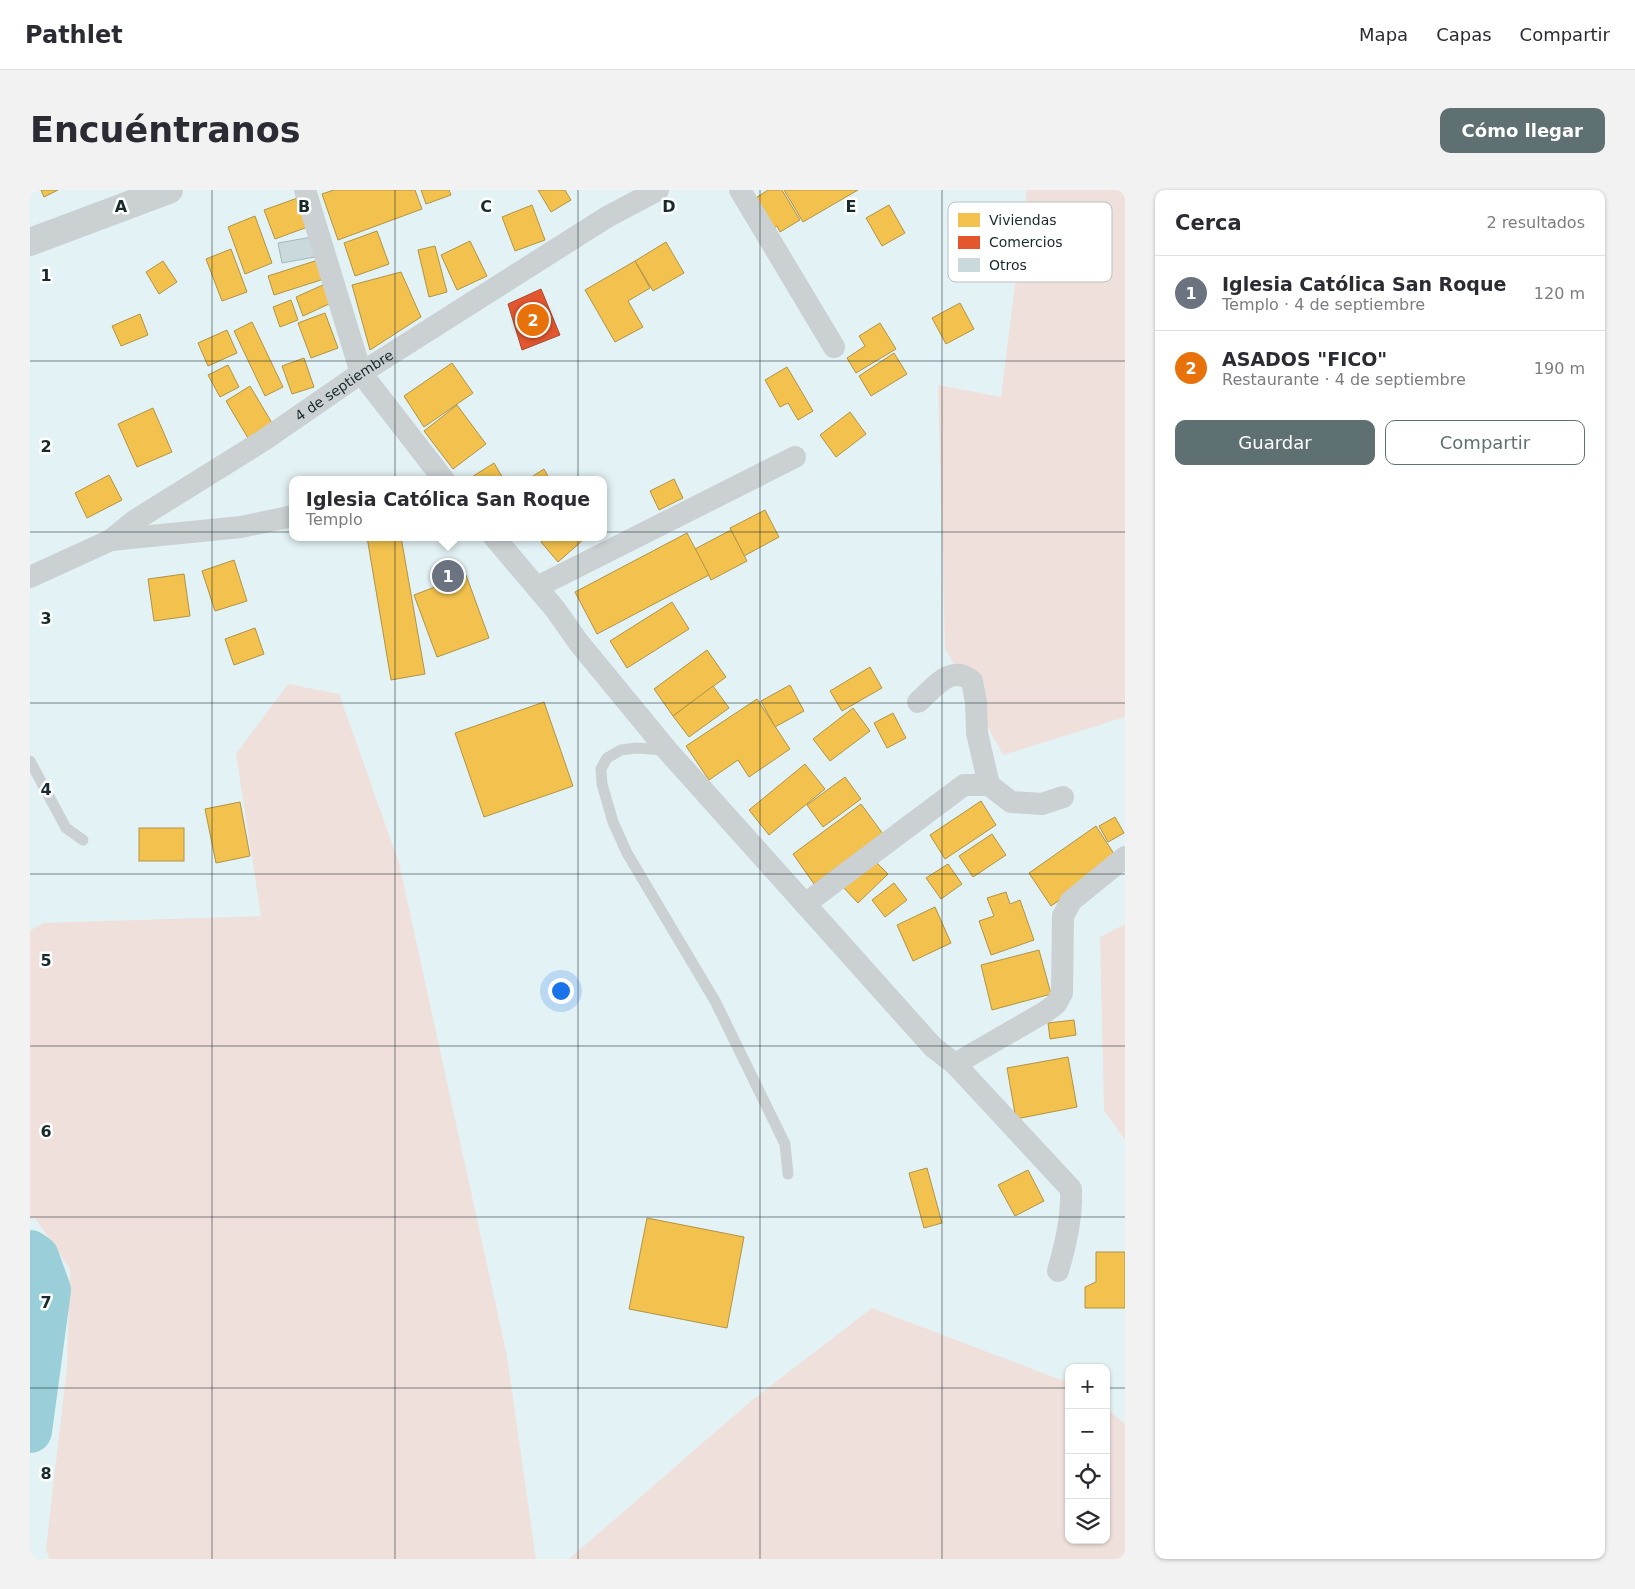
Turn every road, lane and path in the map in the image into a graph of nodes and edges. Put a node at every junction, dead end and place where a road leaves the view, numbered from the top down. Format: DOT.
graph roads {
  1 [pos="169,190"];
  2 [pos="305,190"];
  3 [pos="658,190"];
  4 [pos="740,190"];
  5 [pos="30,242"];
  6 [pos="834,347"];
  7 [pos="361,373"];
  8 [pos="795,457"];
  9 [pos="438,476"];
  10 [pos="289,517"];
  11 [pos="111,540"];
  12 [pos="497,541"];
  13 [pos="30,577"];
  14 [pos="537,587"];
  15 [pos="918,702"];
  16 [pos="667,750"];
  17 [pos="30,761"];
  18 [pos="989,785"];
  19 [pos="1063,797"];
  20 [pos="83,840"];
  21 [pos="1125,857"];
  22 [pos="805,904"];
  23 [pos="955,1064"];
  24 [pos="788,1174"];
  25 [pos="1058,1271"];
  1 -- 5 [label="main road"];
  2 -- 7 [label="street"];
  3 -- 7 [label="street, 4 de septiembre"];
  4 -- 6 [label="street"];
  7 -- 9 [label="street"];
  7 -- 11 [label="street, 4 de septiembre"];
  8 -- 14 [label="street"];
  10 -- 11 [label="street"];
  11 -- 13 [label="street, 4 de septiembre"];
  12 -- 14 [label="street"];
  14 -- 16 [label="street"];
  15 -- 18 [label="street"];
  16 -- 22 [label="street"];
  16 -- 24 [label="lane"];
  17 -- 20 [label="lane"];
  18 -- 19 [label="street"];
  18 -- 22 [label="street"];
  21 -- 23 [label="street"];
  22 -- 23 [label="street"];
  23 -- 25 [label="street"];
}
